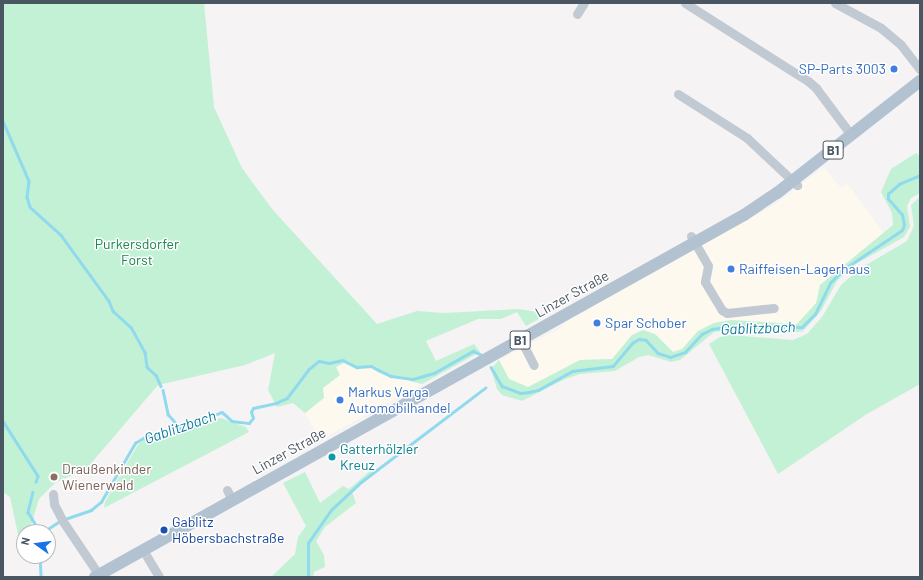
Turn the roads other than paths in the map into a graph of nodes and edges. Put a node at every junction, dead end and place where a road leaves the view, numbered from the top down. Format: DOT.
graph roads {
  1 [pos="584,3"];
  2 [pos="684,3"];
  3 [pos="835,3"];
  4 [pos="577,14"];
  5 [pos="920,69"];
  6 [pos="920,82"];
  7 [pos="678,94"];
  8 [pos="851,135"];
  9 [pos="795,183"];
  10 [pos="693,239"];
  11 [pos="774,308"];
  12 [pos="520,340"];
  13 [pos="534,365"];
  14 [pos="53,494"];
  15 [pos="143,550"];
  16 [pos="97,576"];
  17 [pos="159,577"];
  1 -- 4 [label="street"];
  2 -- 8 [label="street"];
  3 -- 5 [label="street"];
  6 -- 8 [label="main road, Linzer Straße / B1"];
  7 -- 9 [label="street"];
  8 -- 9 [label="main road, Linzer Straße / B1"];
  9 -- 10 [label="main road, Linzer Straße / B1"];
  10 -- 11 [label="street"];
  10 -- 12 [label="main road, Linzer Straße / B1"];
  12 -- 13 [label="street"];
  12 -- 15 [label="main road, Linzer Straße / B1"];
  14 -- 16 [label="street"];
  15 -- 16 [label="main road, Linzer Straße / B1"];
  15 -- 17 [label="street"];
}
